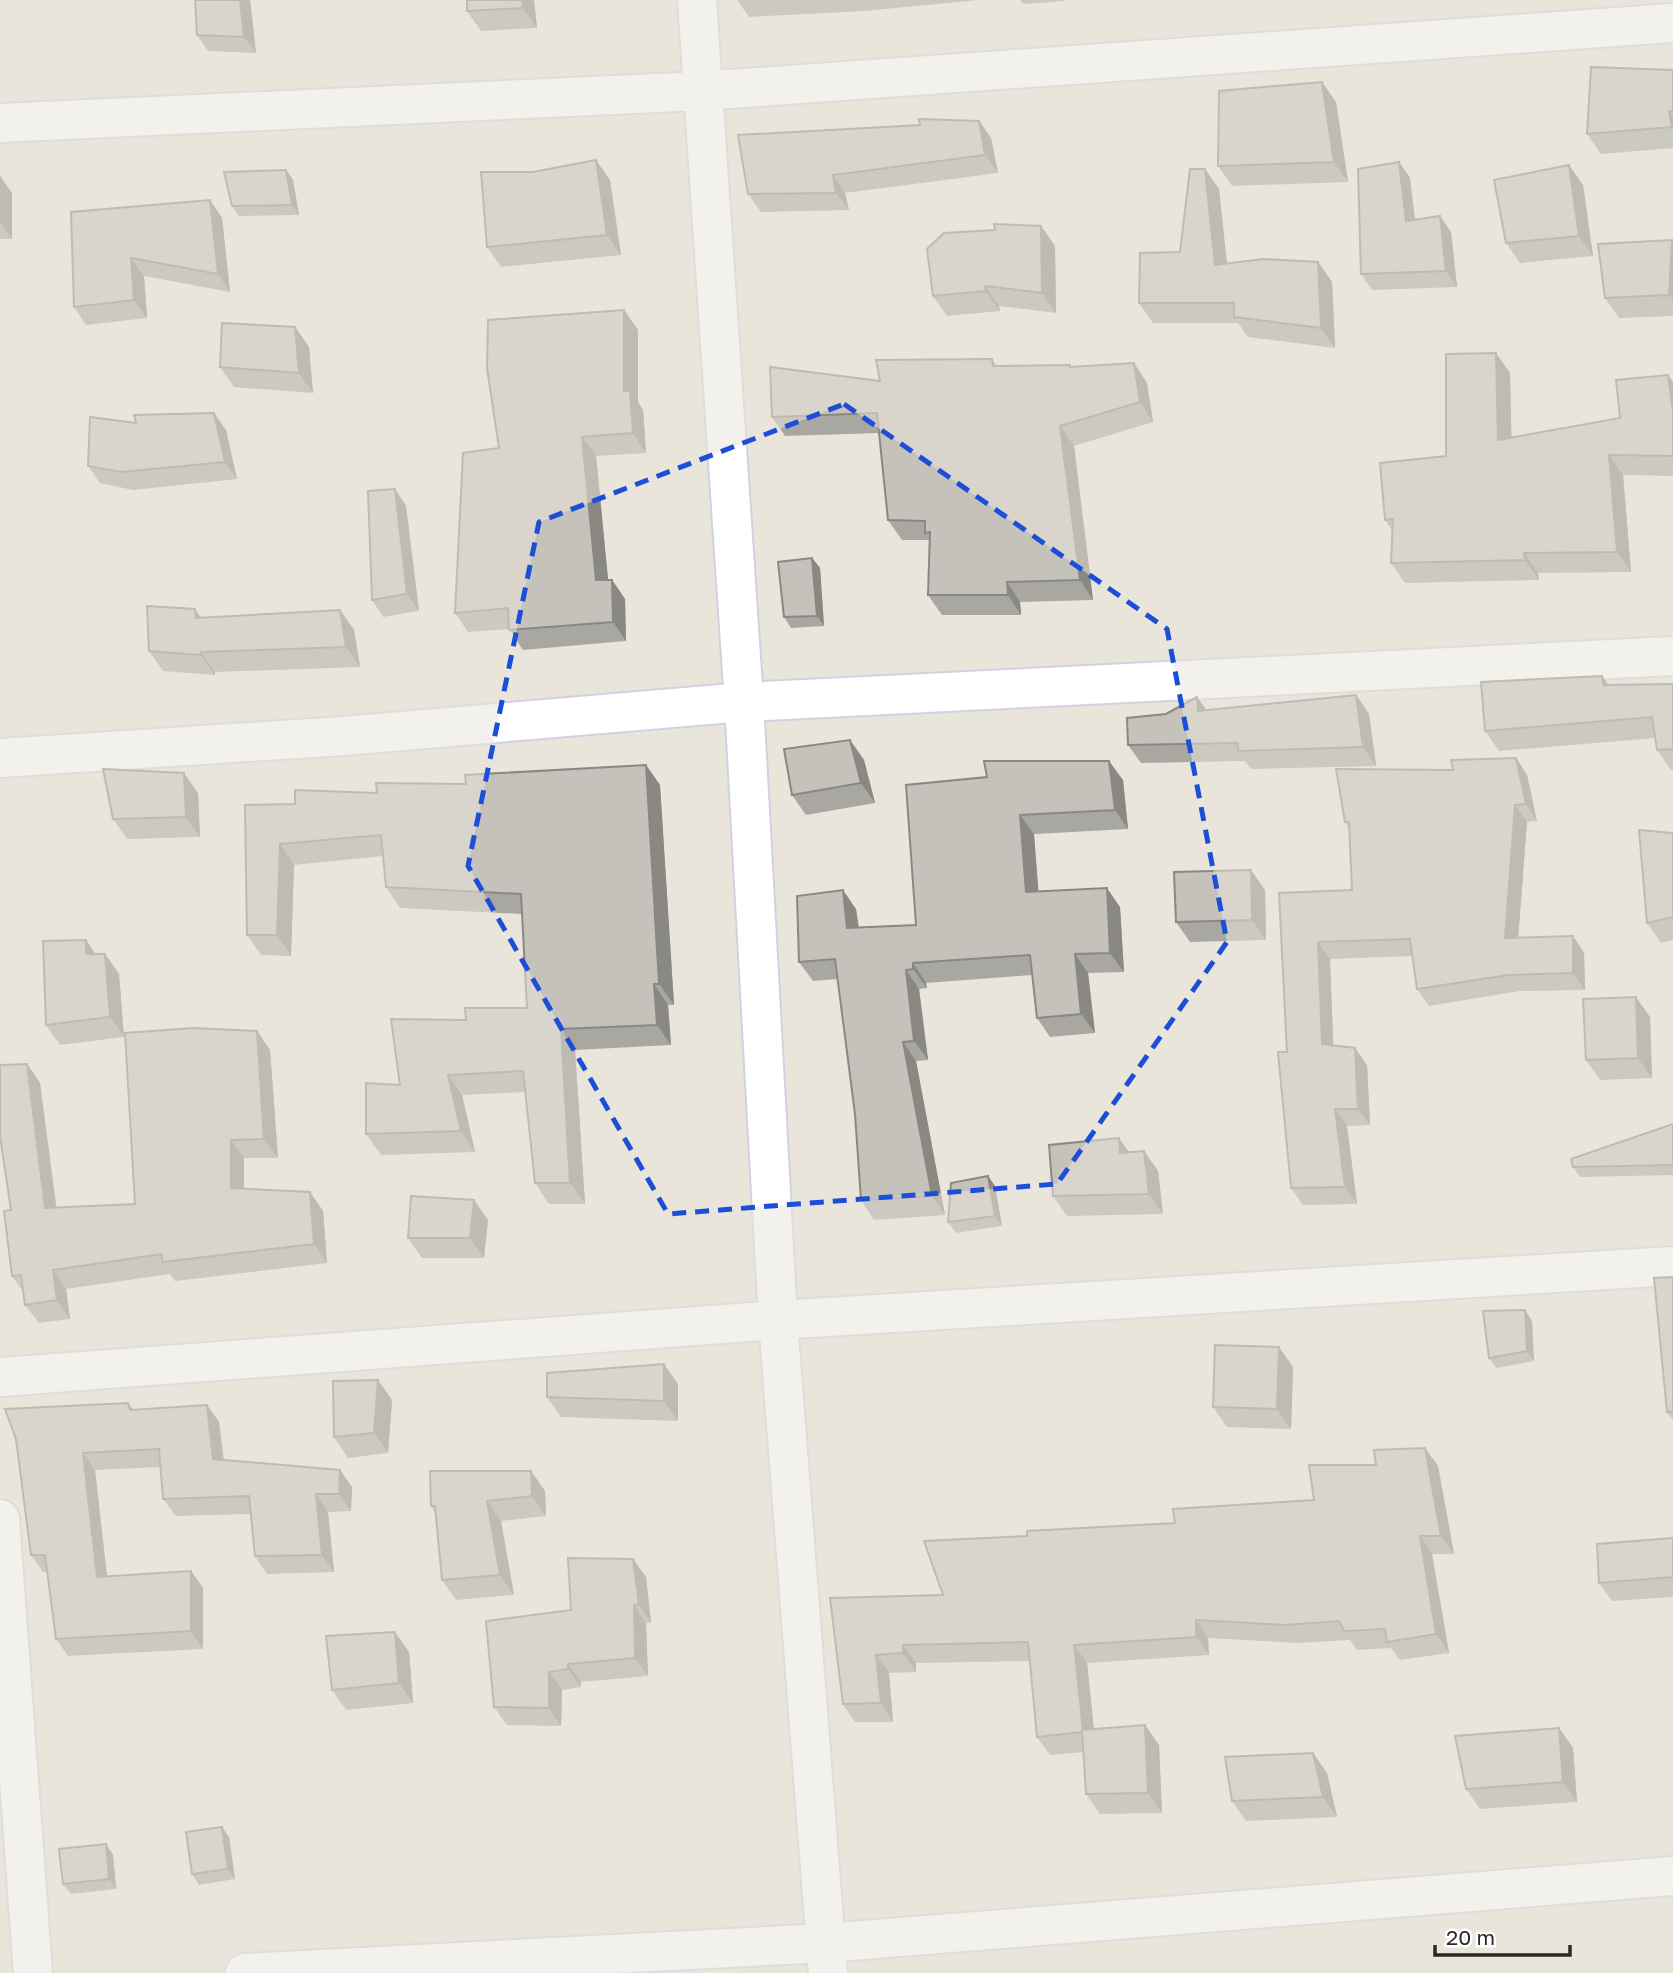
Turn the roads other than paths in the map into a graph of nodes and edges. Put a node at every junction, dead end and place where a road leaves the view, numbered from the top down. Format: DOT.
graph roads {
  1 [pos="697,0"];
  2 [pos="1673,23"];
  3 [pos="701,91"];
  4 [pos="0,123"];
  5 [pos="1673,656"];
  6 [pos="744,702"];
  7 [pos="0,758"];
  8 [pos="1673,1266"];
  9 [pos="778,1320"];
  10 [pos="0,1377"];
  11 [pos="0,1519"];
  12 [pos="1673,1876"];
  13 [pos="827,1958"];
  14 [pos="33,1973"];
  15 [pos="245,1973"];
  1 -- 3 [label="street"];
  2 -- 3 [label="street"];
  3 -- 4 [label="street"];
  3 -- 6 [label="street"];
  5 -- 6 [label="street"];
  6 -- 7 [label="street"];
  6 -- 9 [label="street"];
  8 -- 9 [label="street"];
  9 -- 10 [label="street"];
  9 -- 13 [label="street"];
  11 -- 14 [label="street"];
  12 -- 13 [label="street"];
  13 -- 15 [label="street"];
}
